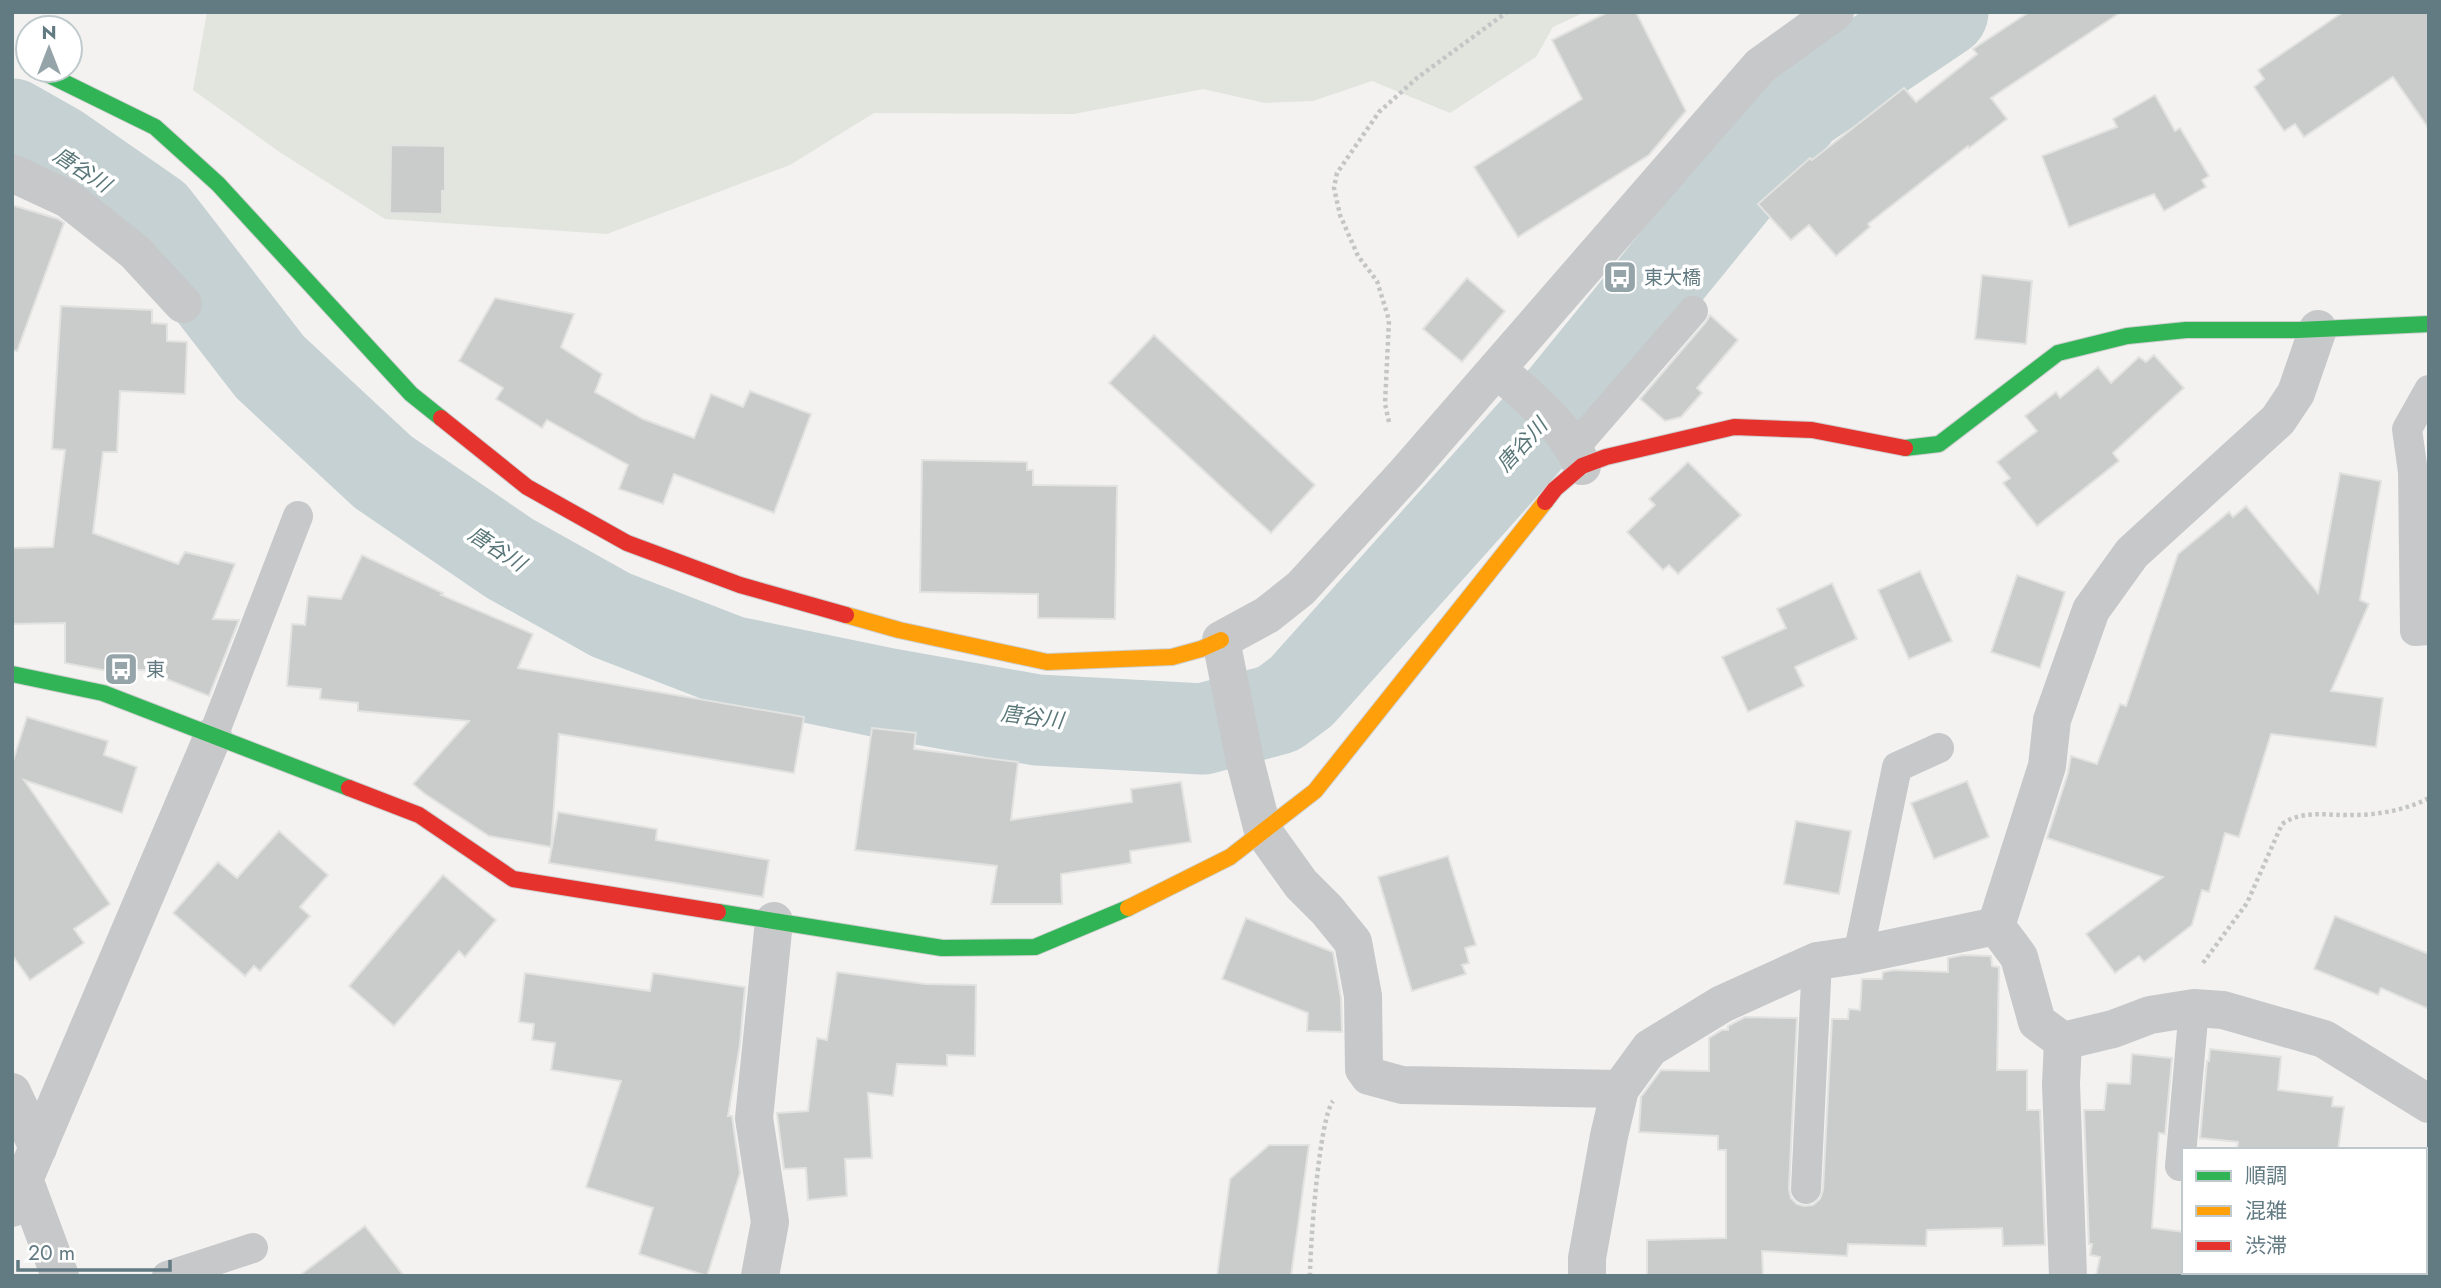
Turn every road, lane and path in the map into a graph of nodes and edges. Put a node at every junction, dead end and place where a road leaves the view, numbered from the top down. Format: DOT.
graph roads {
  1 [pos="1507,12"];
  2 [pos="1835,12"];
  3 [pos="67,84"];
  4 [pos="12,173"];
  5 [pos="183,304"];
  6 [pos="1693,311"];
  7 [pos="2429,324"];
  8 [pos="2318,329"];
  9 [pos="1511,381"];
  10 [pos="2429,390"];
  11 [pos="1573,447"];
  12 [pos="1407,472"];
  13 [pos="298,516"];
  14 [pos="2429,630"];
  15 [pos="1221,640"];
  16 [pos="12,674"];
  17 [pos="213,736"];
  18 [pos="1939,748"];
  19 [pos="2429,798"];
  20 [pos="1263,831"];
  21 [pos="774,921"];
  22 [pos="1996,926"];
  23 [pos="1858,955"];
  24 [pos="1816,961"];
  25 [pos="2186,1009"];
  26 [pos="2063,1041"];
  27 [pos="1364,1069"];
  28 [pos="1620,1089"];
  29 [pos="12,1092"];
  30 [pos="2429,1104"];
  31 [pos="2180,1166"];
  32 [pos="25,1179"];
  33 [pos="1806,1189"];
  34 [pos="253,1248"];
  35 [pos="60,1276"];
  36 [pos="167,1276"];
  37 [pos="760,1276"];
  38 [pos="1310,1276"];
  39 [pos="1587,1276"];
  40 [pos="2068,1276"];
  1 -- 12 [label="path"];
  2 -- 9 [label="street"];
  3 -- 15 [label="street"];
  4 -- 5 [label="street"];
  6 -- 11 [label="lane"];
  7 -- 8 [label="street"];
  8 -- 11 [label="street"];
  8 -- 22 [label="street"];
  9 -- 11 [label="street"];
  9 -- 12 [label="street"];
  10 -- 14 [label="lane"];
  11 -- 20 [label="street"];
  12 -- 15 [label="street"];
  13 -- 17 [label="lane"];
  15 -- 20 [label="street"];
  16 -- 17 [label="street"];
  17 -- 21 [label="street"];
  17 -- 32 [label="street"];
  18 -- 23 [label="lane"];
  19 -- 25 [label="path"];
  20 -- 21 [label="street"];
  20 -- 27 [label="street"];
  21 -- 37 [label="street"];
  22 -- 23 [label="street"];
  22 -- 26 [label="street"];
  23 -- 24 [label="street"];
  24 -- 28 [label="street"];
  24 -- 33 [label="lane"];
  25 -- 26 [label="street"];
  25 -- 30 [label="street"];
  25 -- 31 [label="lane"];
  26 -- 40 [label="street"];
  27 -- 28 [label="street"];
  27 -- 38 [label="path"];
  28 -- 39 [label="street"];
  29 -- 32 [label="street"];
  32 -- 35 [label="street"];
  34 -- 36 [label="lane"];
}
